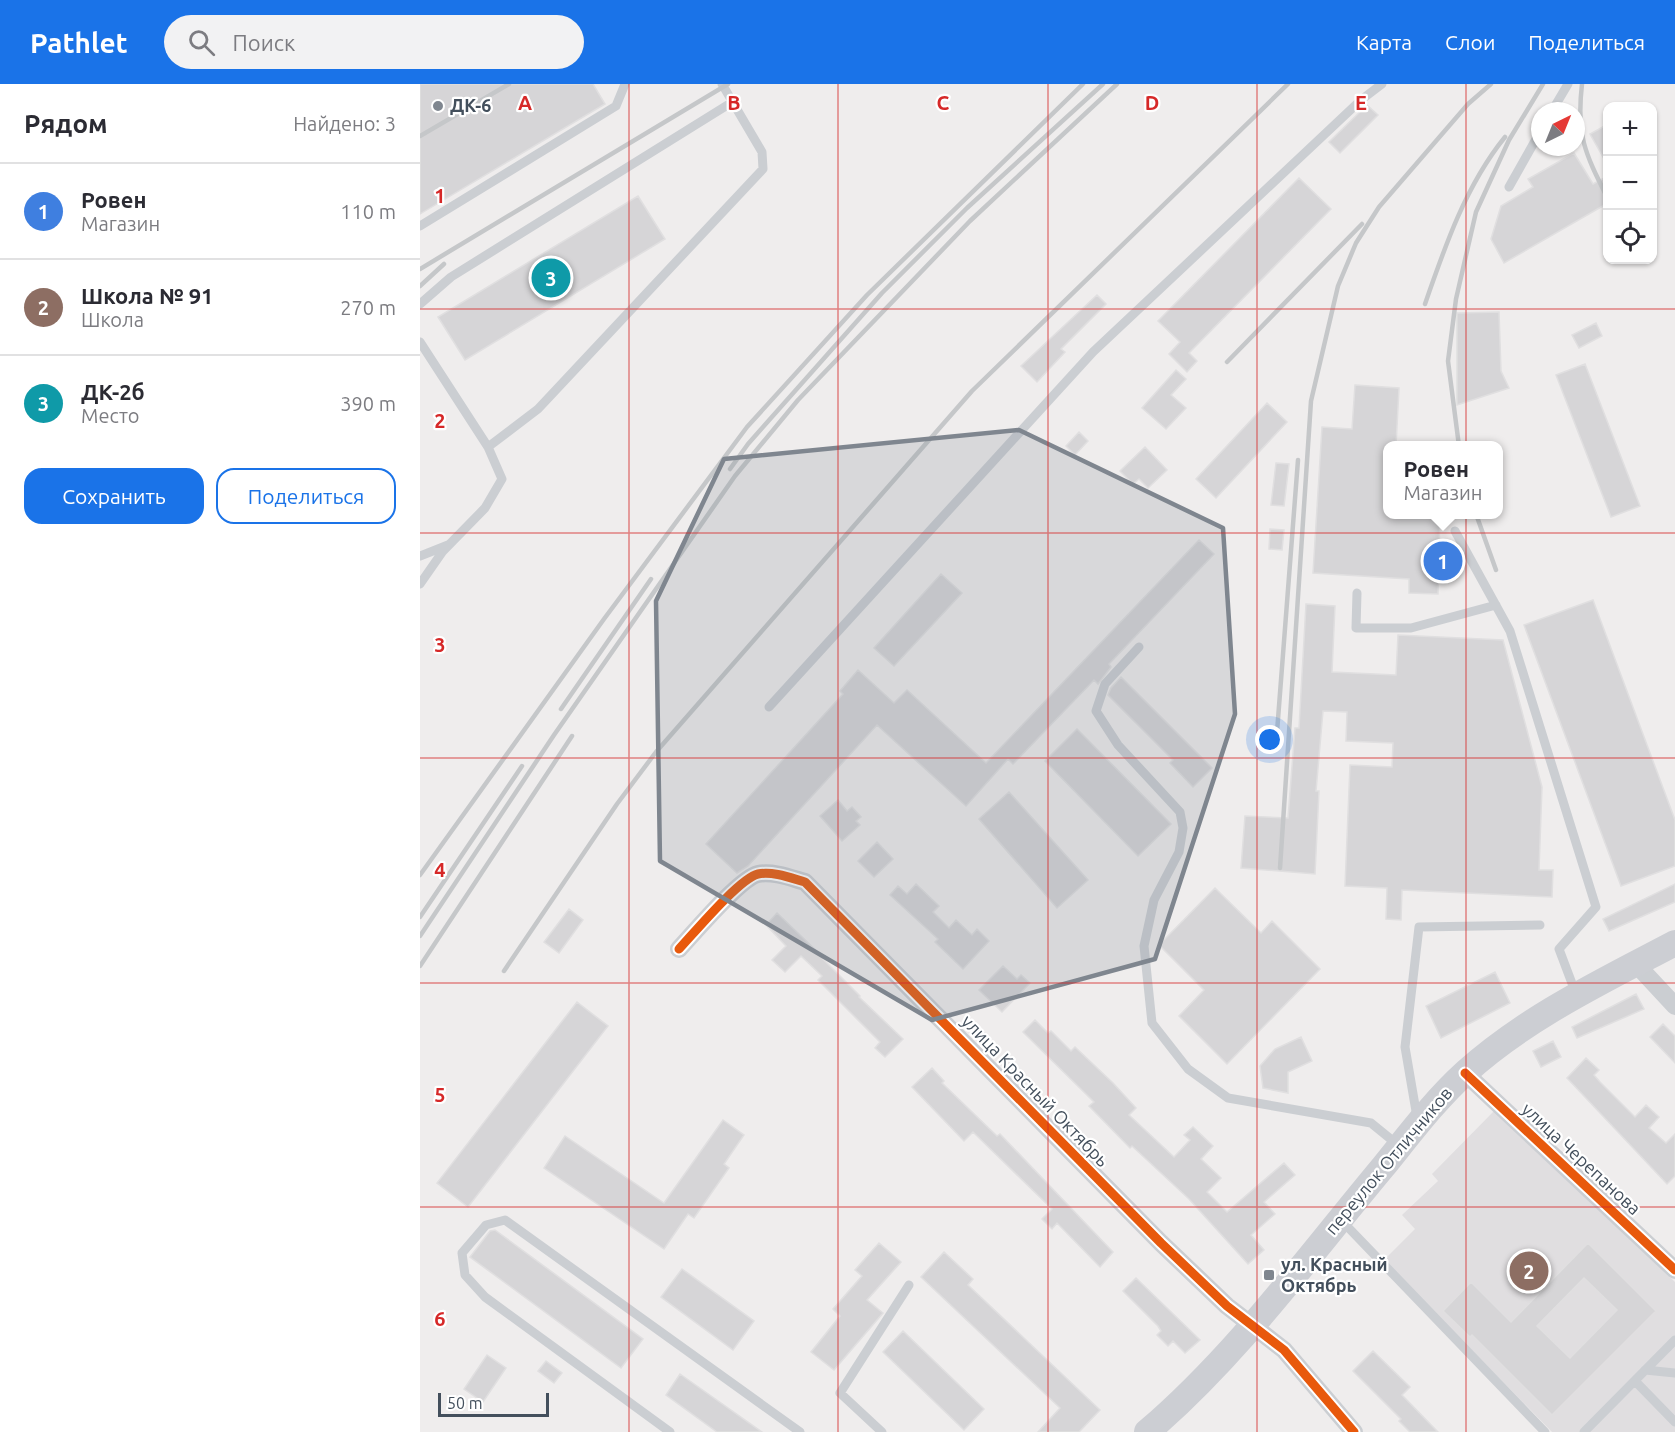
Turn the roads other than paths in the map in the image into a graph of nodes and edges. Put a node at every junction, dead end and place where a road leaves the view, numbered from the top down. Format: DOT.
graph roads {
  1 [pos="625,84"];
  2 [pos="722,84"];
  3 [pos="1382,84"];
  4 [pos="1568,84"];
  5 [pos="735,101"];
  6 [pos="1557,102"];
  7 [pos="1531,148"];
  8 [pos="1509,187"];
  9 [pos="420,226"];
  10 [pos="420,304"];
  11 [pos="420,342"];
  12 [pos="488,447"];
  13 [pos="1455,531"];
  14 [pos="449,545"];
  15 [pos="420,556"];
  16 [pos="420,584"];
  17 [pos="1357,593"];
  18 [pos="1496,605"];
  19 [pos="1138,647"];
  20 [pos="769,707"];
  21 [pos="1539,925"];
  22 [pos="1675,944"];
  23 [pos="680,949"];
  24 [pos="1636,964"];
  25 [pos="1577,996"];
  26 [pos="1675,1006"];
  27 [pos="1465,1073"];
  28 [pos="1418,1125"];
  29 [pos="1400,1147"];
  30 [pos="1340,1219"];
  31 [pos="1675,1270"];
  32 [pos="909,1285"];
  33 [pos="1252,1326"];
  34 [pos="1675,1340"];
  35 [pos="1645,1370"];
  36 [pos="1675,1373"];
  37 [pos="1635,1381"];
  38 [pos="1675,1422"];
  39 [pos="670,1432"];
  40 [pos="800,1432"];
  41 [pos="882,1432"];
  42 [pos="1147,1432"];
  43 [pos="1354,1432"];
  44 [pos="1545,1432"];
  45 [pos="1584,1432"];
  1 -- 9 [label="lane"];
  2 -- 5 [label="lane"];
  3 -- 20 [label="lane"];
  4 -- 6 [label="lane"];
  5 -- 10 [label="lane"];
  5 -- 12 [label="lane"];
  7 -- 8 [label="lane"];
  11 -- 12 [label="lane"];
  12 -- 14 [label="lane"];
  13 -- 18 [label="lane"];
  14 -- 15 [label="lane"];
  14 -- 16 [label="lane"];
  17 -- 18 [label="lane"];
  18 -- 25 [label="lane"];
  19 -- 29 [label="lane"];
  21 -- 28 [label="lane"];
  22 -- 24 [label="main road, переулок Отличников"];
  23 -- 33 [label="street, улица Красный Октябрь"];
  24 -- 25 [label="main road, переулок Отличников"];
  24 -- 26 [label="street"];
  25 -- 27 [label="main road, переулок Отличников"];
  27 -- 28 [label="main road, переулок Отличников"];
  27 -- 31 [label="street, улица Черепанова"];
  28 -- 29 [label="main road, переулок Отличников"];
  29 -- 30 [label="main road, переулок Отличников"];
  30 -- 33 [label="main road, переулок Отличников"];
  30 -- 44 [label="lane"];
  32 -- 41 [label="lane"];
  33 -- 42 [label="main road, переулок Отличников"];
  33 -- 43 [label="street, улица Красный Октябрь"];
  34 -- 35 [label="lane"];
  35 -- 36 [label="lane"];
  35 -- 37 [label="lane"];
  37 -- 38 [label="lane"];
  37 -- 45 [label="lane"];
  39 -- 40 [label="lane"];
}
